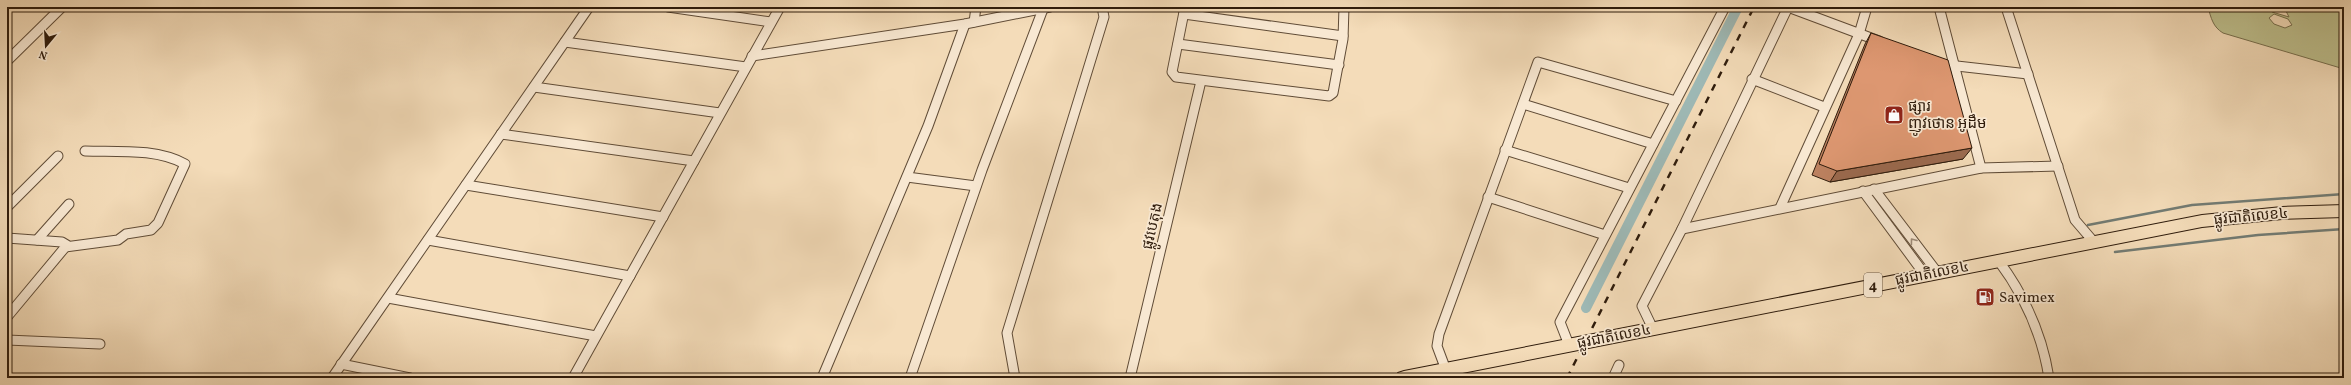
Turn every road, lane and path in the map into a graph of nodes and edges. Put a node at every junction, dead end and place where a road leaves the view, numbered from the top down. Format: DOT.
graph roads {
  1 [pos="62,7"];
  2 [pos="589,7"];
  3 [pos="668,7"];
  4 [pos="780,7"];
  5 [pos="976,7"];
  6 [pos="1102,7"];
  7 [pos="1344,7"];
  8 [pos="1725,7"];
  9 [pos="1788,7"];
  10 [pos="1867,7"];
  11 [pos="1939,7"];
  12 [pos="2006,7"];
  13 [pos="1047,8"];
  14 [pos="1184,11"];
  15 [pos="771,22"];
  16 [pos="970,23"];
  17 [pos="1859,34"];
  18 [pos="1343,36"];
  19 [pos="565,42"];
  20 [pos="1178,44"];
  21 [pos="1888,44"];
  22 [pos="752,56"];
  23 [pos="7,61"];
  24 [pos="1938,61"];
  25 [pos="1339,65"];
  26 [pos="746,67"];
  27 [pos="1953,67"];
  28 [pos="2028,74"];
  29 [pos="1752,79"];
  30 [pos="1200,81"];
  31 [pos="534,87"];
  32 [pos="1676,101"];
  33 [pos="1522,104"];
  34 [pos="1824,107"];
  35 [pos="720,113"];
  36 [pos="501,134"];
  37 [pos="1653,144"];
  38 [pos="1505,150"];
  39 [pos="85,151"];
  40 [pos="58,156"];
  41 [pos="694,161"];
  42 [pos="2058,166"];
  43 [pos="1981,168"];
  44 [pos="907,177"];
  45 [pos="466,185"];
  46 [pos="976,186"];
  47 [pos="1630,188"];
  48 [pos="1874,189"];
  49 [pos="1863,191"];
  50 [pos="1488,197"];
  51 [pos="70,204"];
  52 [pos="7,207"];
  53 [pos="1780,208"];
  54 [pos="2344,211"];
  55 [pos="663,217"];
  56 [pos="1682,229"];
  57 [pos="1606,235"];
  58 [pos="8,238"];
  59 [pos="37,240"];
  60 [pos="428,240"];
  61 [pos="2093,241"];
  62 [pos="65,247"];
  63 [pos="1998,260"];
  64 [pos="1931,274"];
  65 [pos="630,276"];
  66 [pos="388,298"];
  67 [pos="7,317"];
  68 [pos="1654,329"];
  69 [pos="596,336"];
  70 [pos="7,340"];
  71 [pos="100,344"];
  72 [pos="1569,345"];
  73 [pos="342,364"];
  74 [pos="1619,364"];
  75 [pos="1446,370"];
  76 [pos="332,378"];
  77 [pos="410,378"];
  78 [pos="573,378"];
  79 [pos="822,378"];
  80 [pos="910,378"];
  81 [pos="1015,378"];
  82 [pos="1130,378"];
  83 [pos="1404,378"];
  84 [pos="1613,378"];
  85 [pos="2049,378"];
  1 -- 23 [label="street"];
  2 -- 19 [label="street"];
  3 -- 15 [label="street"];
  4 -- 15 [label="street"];
  5 -- 16 [label="street"];
  6 -- 81 [label="street"];
  7 -- 18 [label="street"];
  8 -- 32 [label="street"];
  9 -- 17 [label="street"];
  9 -- 29 [label="street"];
  10 -- 17 [label="street"];
  11 -- 27 [label="street"];
  12 -- 28 [label="street"];
  13 -- 16 [label="street"];
  13 -- 46 [label="street"];
  14 -- 18 [label="street"];
  14 -- 20 [label="street"];
  15 -- 22 [label="street"];
  16 -- 22 [label="street"];
  16 -- 44 [label="street"];
  17 -- 21 [label="street"];
  17 -- 34 [label="street"];
  18 -- 25 [label="street"];
  19 -- 26 [label="street"];
  19 -- 31 [label="street"];
  20 -- 25 [label="street"];
  20 -- 30 [label="street"];
  22 -- 26 [label="street"];
  24 -- 27 [label="street"];
  25 -- 30 [label="street"];
  26 -- 35 [label="street"];
  27 -- 28 [label="street"];
  27 -- 43 [label="street"];
  28 -- 42 [label="street"];
  29 -- 34 [label="street"];
  29 -- 56 [label="street"];
  30 -- 82 [label="street, ផ្លូវបេតុង"];
  31 -- 35 [label="street"];
  31 -- 36 [label="street"];
  32 -- 33 [label="street"];
  32 -- 37 [label="street"];
  33 -- 37 [label="street"];
  33 -- 38 [label="street"];
  34 -- 53 [label="street"];
  35 -- 41 [label="street"];
  36 -- 41 [label="street"];
  36 -- 45 [label="street"];
  37 -- 47 [label="street"];
  38 -- 47 [label="street"];
  38 -- 50 [label="street"];
  39 -- 62 [label="street"];
  40 -- 52 [label="street"];
  41 -- 55 [label="street"];
  42 -- 43 [label="street"];
  42 -- 61 [label="street"];
  43 -- 48 [label="street"];
  44 -- 46 [label="street"];
  44 -- 79 [label="street"];
  45 -- 55 [label="street"];
  45 -- 60 [label="street"];
  46 -- 80 [label="street"];
  47 -- 57 [label="street"];
  48 -- 49 [label="street"];
  64 -- 48 [label="street, one-way"];
  49 -- 53 [label="street"];
  49 -- 64 [label="street"];
  50 -- 57 [label="street"];
  50 -- 75 [label="street"];
  51 -- 59 [label="street"];
  53 -- 56 [label="street"];
  54 -- 61 [label="highway, ផ្លូវជាតិលេខ៤ / 4"];
  55 -- 65 [label="street"];
  56 -- 68 [label="street"];
  57 -- 72 [label="street"];
  58 -- 59 [label="street"];
  59 -- 62 [label="street"];
  60 -- 65 [label="street"];
  60 -- 66 [label="street"];
  61 -- 63 [label="highway, ផ្លូវជាតិលេខ៤ / 4"];
  62 -- 67 [label="street"];
  63 -- 64 [label="highway, ផ្លូវជាតិលេខ៤ / 4"];
  63 -- 85 [label="street"];
  64 -- 68 [label="highway, ផ្លូវជាតិលេខ៤ / 4"];
  65 -- 69 [label="street"];
  66 -- 69 [label="street"];
  66 -- 73 [label="street"];
  68 -- 72 [label="highway, ផ្លូវជាតិលេខ៤ / 4"];
  69 -- 78 [label="street"];
  70 -- 71 [label="street"];
  72 -- 75 [label="highway, ផ្លូវជាតិលេខ៤ / 4"];
  73 -- 76 [label="street"];
  73 -- 77 [label="street"];
  74 -- 84 [label="street"];
  75 -- 83 [label="highway, ផ្លូវជាតិលេខ៤ / 4"];
}
